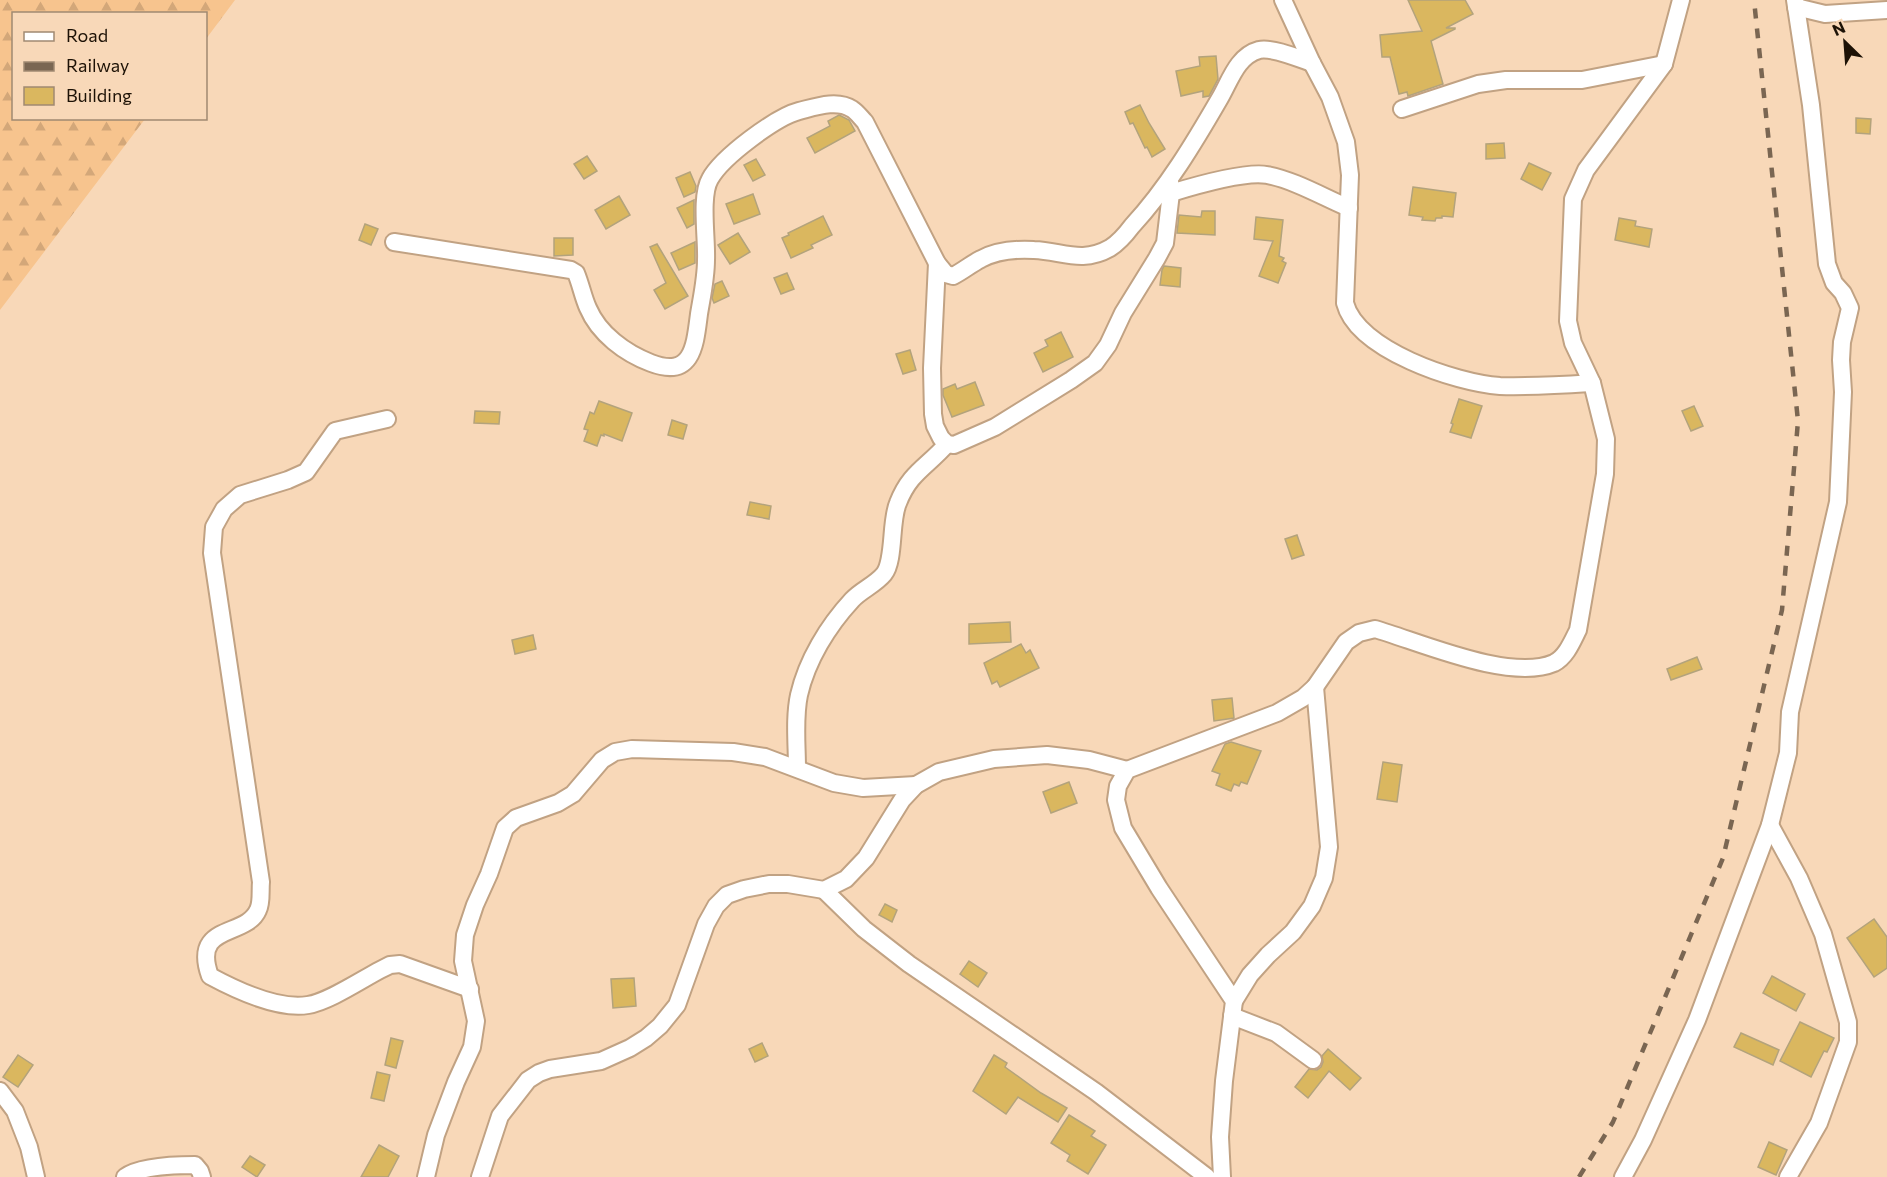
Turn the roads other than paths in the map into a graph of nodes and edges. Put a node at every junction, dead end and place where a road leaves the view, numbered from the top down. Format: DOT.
graph roads {
  1 [pos="1283,0"];
  2 [pos="1681,0"];
  3 [pos="1795,3"];
  4 [pos="1887,10"];
  5 [pos="1312,63"];
  6 [pos="1664,64"];
  7 [pos="1402,109"];
  8 [pos="1170,187"];
  9 [pos="1349,208"];
  10 [pos="394,242"];
  11 [pos="937,263"];
  12 [pos="1592,383"];
  13 [pos="387,419"];
  14 [pos="947,444"];
  15 [pos="1314,687"];
  16 [pos="797,768"];
  17 [pos="1126,770"];
  18 [pos="916,784"];
  19 [pos="1770,825"];
  20 [pos="824,890"];
  21 [pos="470,989"];
  22 [pos="1233,1009"];
  23 [pos="1312,1060"];
  24 [pos="0,1091"];
  25 [pos="36,1177"];
  26 [pos="125,1177"];
  27 [pos="202,1177"];
  28 [pos="426,1177"];
  29 [pos="480,1177"];
  30 [pos="1207,1177"];
  31 [pos="1222,1177"];
  32 [pos="1623,1177"];
  33 [pos="1788,1177"];
  1 -- 5 [label="street"];
  2 -- 6 [label="street"];
  3 -- 4 [label="street"];
  3 -- 19 [label="street"];
  5 -- 8 [label="street"];
  5 -- 9 [label="street"];
  6 -- 7 [label="street"];
  6 -- 12 [label="street"];
  8 -- 9 [label="street"];
  8 -- 11 [label="street"];
  8 -- 14 [label="street"];
  9 -- 12 [label="street"];
  10 -- 11 [label="street"];
  11 -- 14 [label="street"];
  12 -- 15 [label="street"];
  13 -- 21 [label="street"];
  14 -- 16 [label="street"];
  15 -- 17 [label="street"];
  15 -- 22 [label="street"];
  16 -- 18 [label="street"];
  16 -- 21 [label="street"];
  17 -- 18 [label="street"];
  17 -- 22 [label="street"];
  18 -- 20 [label="street"];
  19 -- 32 [label="street"];
  19 -- 33 [label="street"];
  20 -- 29 [label="street"];
  20 -- 30 [label="street"];
  21 -- 28 [label="street"];
  22 -- 23 [label="street"];
  22 -- 31 [label="street"];
  24 -- 25 [label="street"];
  26 -- 27 [label="street"];
}
